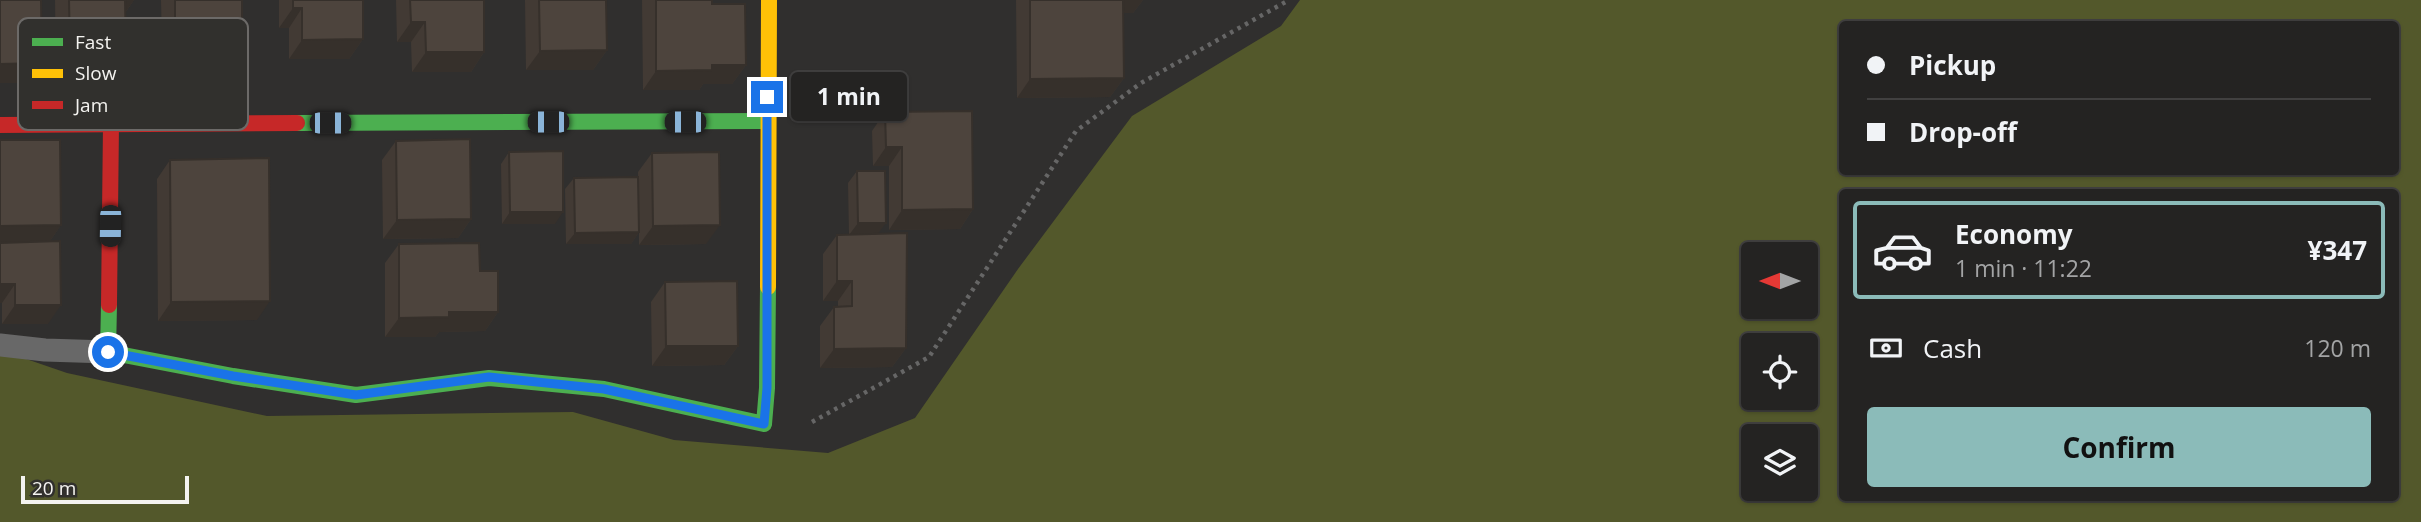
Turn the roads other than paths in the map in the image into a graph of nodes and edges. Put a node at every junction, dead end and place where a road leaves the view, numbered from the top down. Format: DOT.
graph roads {
  1 [pos="769,0"];
  2 [pos="767,121"];
  3 [pos="248,123"];
  4 [pos="0,125"];
  5 [pos="18,125"];
  6 [pos="111,130"];
  7 [pos="0,345"];
  8 [pos="108,352"];
  1 -- 2 [label="street"];
  2 -- 3 [label="street"];
  2 -- 8 [label="street"];
  4 -- 5 [label="street"];
  6 -- 8 [label="street"];
  7 -- 8 [label="lane"];
}
